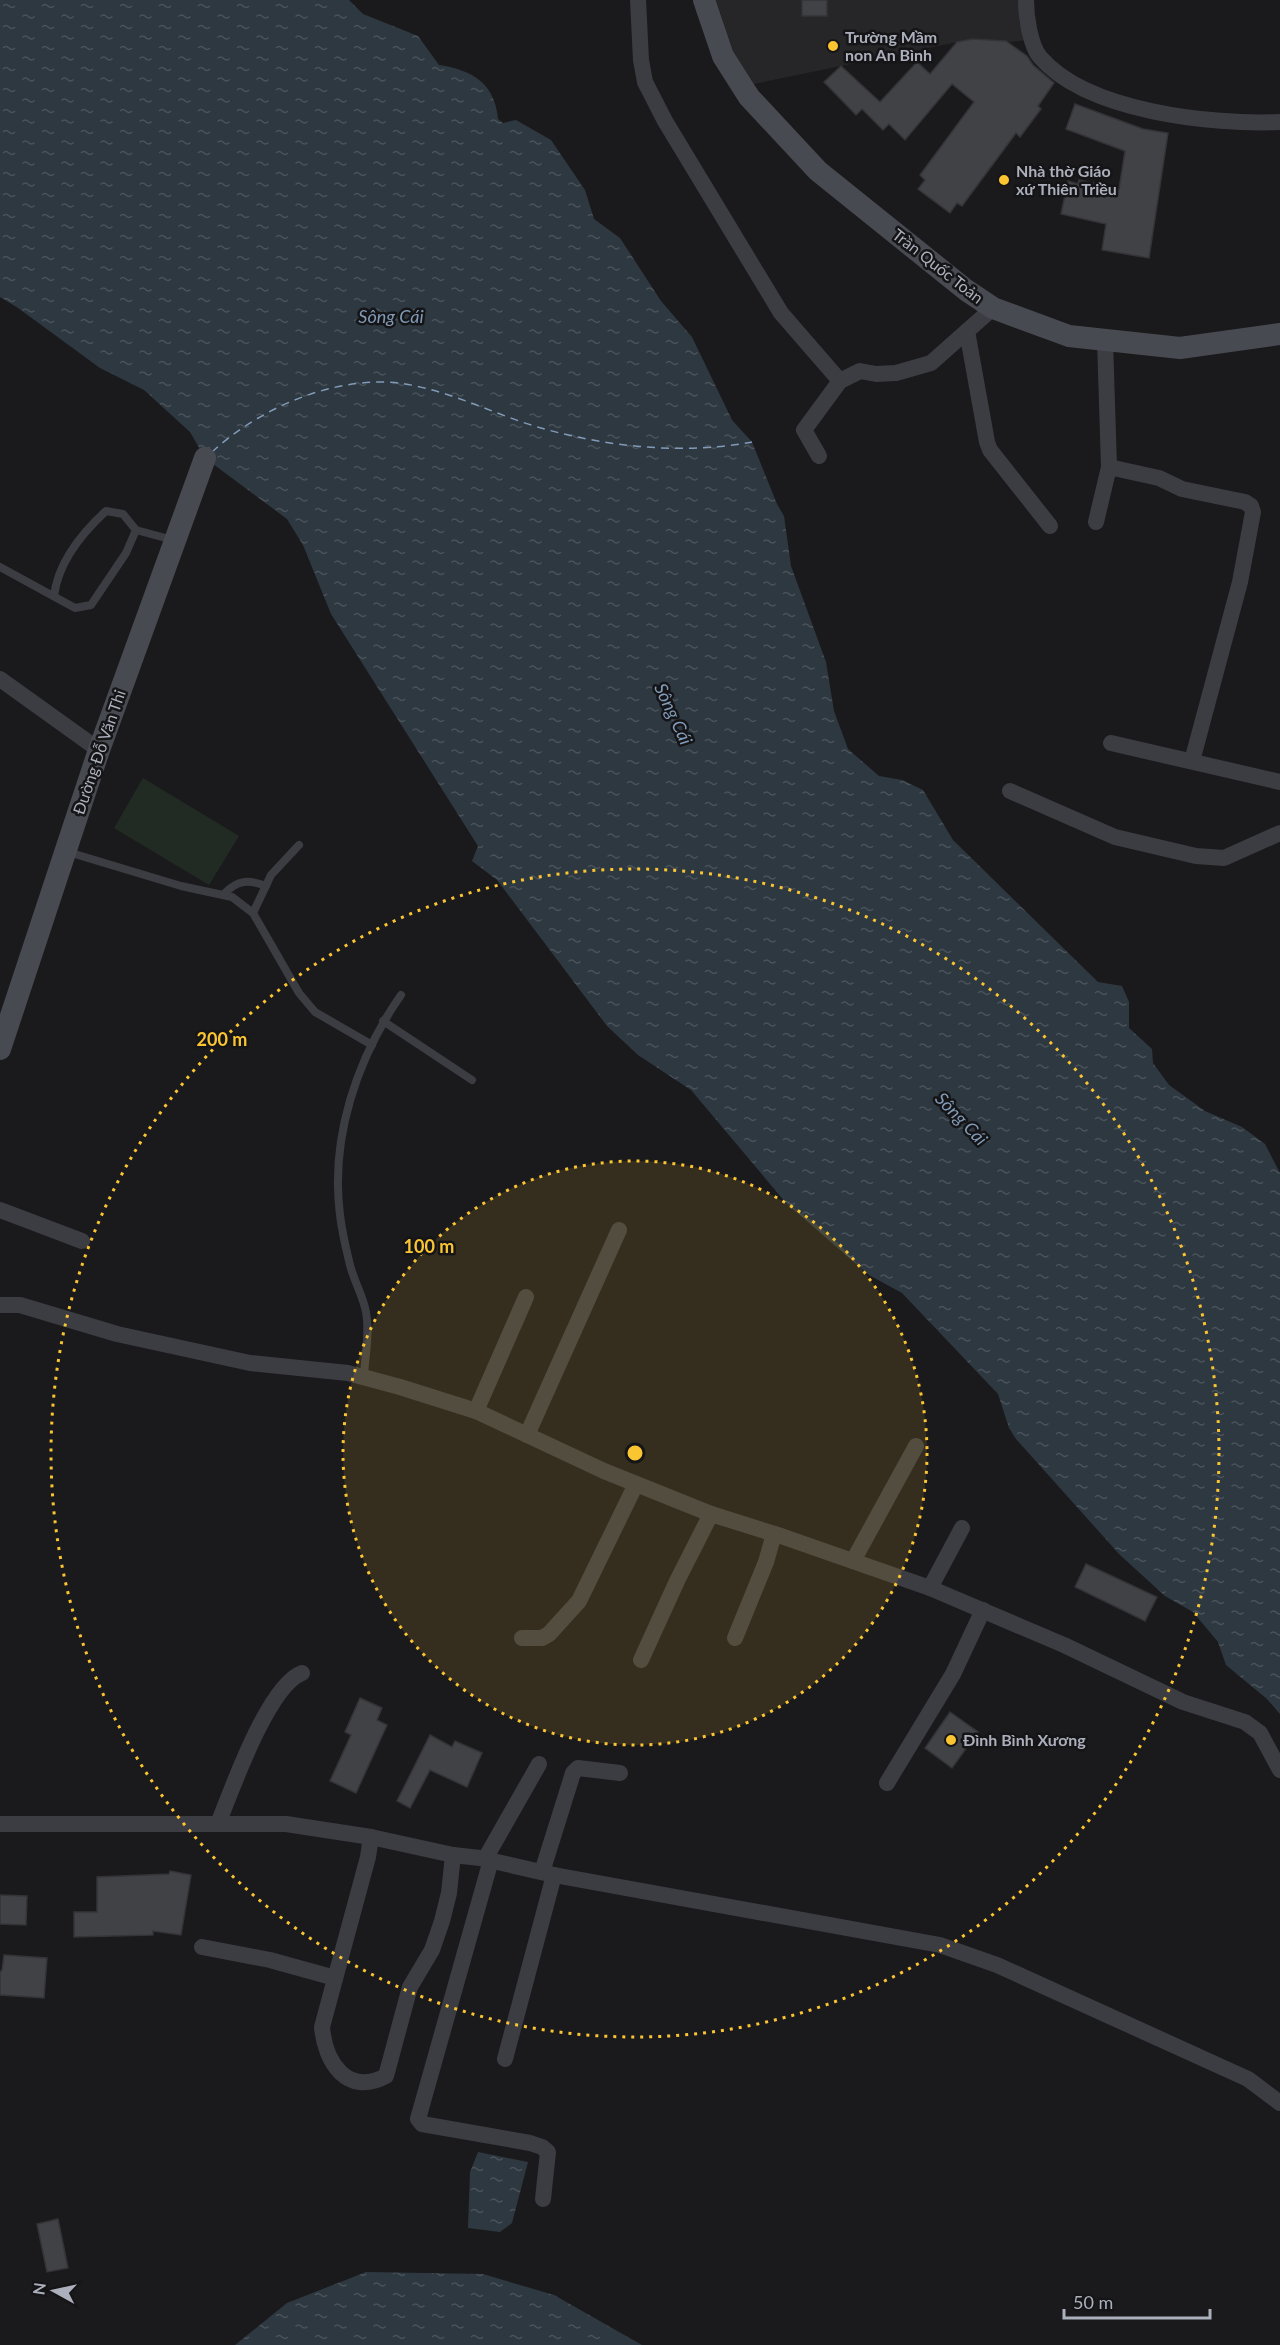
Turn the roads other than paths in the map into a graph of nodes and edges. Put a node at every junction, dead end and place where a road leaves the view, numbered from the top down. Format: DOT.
graph roads {
  1 [pos="638,0"];
  2 [pos="704,0"];
  3 [pos="1026,0"];
  4 [pos="1280,122"];
  5 [pos="993,308"];
  6 [pos="967,331"];
  7 [pos="1280,334"];
  8 [pos="1104,340"];
  9 [pos="840,381"];
  10 [pos="819,456"];
  11 [pos="205,458"];
  12 [pos="1109,467"];
  13 [pos="1096,522"];
  14 [pos="1050,526"];
  15 [pos="136,530"];
  16 [pos="174,540"];
  17 [pos="0,567"];
  18 [pos="54,596"];
  19 [pos="0,679"];
  20 [pos="1111,743"];
  21 [pos="99,750"];
  22 [pos="1192,761"];
  23 [pos="1280,782"];
  24 [pos="1010,791"];
  25 [pos="1280,833"];
  26 [pos="299,844"];
  27 [pos="65,851"];
  28 [pos="266,886"];
  29 [pos="224,894"];
  30 [pos="253,914"];
  31 [pos="401,995"];
  32 [pos="383,1021"];
  33 [pos="372,1045"];
  34 [pos="0,1049"];
  35 [pos="472,1080"];
  36 [pos="0,1210"];
  37 [pos="619,1230"];
  38 [pos="82,1241"];
  39 [pos="526,1297"];
  40 [pos="0,1305"];
  41 [pos="364,1376"];
  42 [pos="476,1411"];
  43 [pos="527,1435"];
  44 [pos="916,1446"];
  45 [pos="636,1484"];
  46 [pos="711,1514"];
  47 [pos="962,1528"];
  48 [pos="774,1534"];
  49 [pos="853,1561"];
  50 [pos="930,1588"];
  51 [pos="983,1610"];
  52 [pos="522,1638"];
  53 [pos="735,1638"];
  54 [pos="641,1660"];
  55 [pos="302,1673"];
  56 [pos="539,1764"];
  57 [pos="1280,1770"];
  58 [pos="620,1773"];
  59 [pos="887,1783"];
  60 [pos="0,1824"];
  61 [pos="218,1824"];
  62 [pos="371,1837"];
  63 [pos="453,1855"];
  64 [pos="488,1859"];
  65 [pos="548,1873"];
  66 [pos="202,1947"];
  67 [pos="335,1978"];
  68 [pos="505,2059"];
  69 [pos="1280,2103"];
  70 [pos="543,2199"];
  1 -- 9 [label="street"];
  2 -- 5 [label="main road, Trần Quốc Toản"];
  3 -- 4 [label="street"];
  5 -- 6 [label="street"];
  5 -- 8 [label="main road, Trần Quốc Toản"];
  6 -- 9 [label="street"];
  6 -- 14 [label="street"];
  7 -- 8 [label="main road, Trần Quốc Toản"];
  8 -- 12 [label="street"];
  9 -- 10 [label="street"];
  11 -- 16 [label="main road, Đường Đỗ Văn Thi"];
  12 -- 13 [label="street"];
  12 -- 22 [label="street"];
  15 -- 16 [label="lane"];
  15 -- 18 [label="lane"];
  15 -- 18 [label="lane"];
  16 -- 21 [label="main road, Đường Đỗ Văn Thi"];
  17 -- 18 [label="lane"];
  19 -- 21 [label="street"];
  20 -- 22 [label="street"];
  21 -- 27 [label="main road, Đường Đỗ Văn Thi"];
  22 -- 23 [label="street"];
  24 -- 25 [label="street"];
  26 -- 28 [label="lane"];
  27 -- 29 [label="lane"];
  27 -- 34 [label="main road, Đường Đỗ Văn Thi"];
  28 -- 29 [label="lane"];
  28 -- 30 [label="lane"];
  29 -- 30 [label="lane"];
  30 -- 33 [label="lane"];
  31 -- 32 [label="lane"];
  32 -- 33 [label="lane"];
  32 -- 35 [label="lane"];
  33 -- 41 [label="lane"];
  36 -- 38 [label="street"];
  37 -- 43 [label="street"];
  39 -- 42 [label="street"];
  40 -- 41 [label="street"];
  41 -- 42 [label="street"];
  42 -- 43 [label="street"];
  43 -- 45 [label="street"];
  44 -- 49 [label="street"];
  45 -- 46 [label="street"];
  45 -- 52 [label="street"];
  46 -- 48 [label="street"];
  46 -- 54 [label="street"];
  47 -- 50 [label="street"];
  48 -- 49 [label="street"];
  48 -- 53 [label="street"];
  49 -- 50 [label="street"];
  50 -- 51 [label="street"];
  51 -- 57 [label="street"];
  51 -- 59 [label="street"];
  55 -- 61 [label="street"];
  56 -- 64 [label="street"];
  58 -- 65 [label="street"];
  60 -- 61 [label="street"];
  61 -- 62 [label="street"];
  62 -- 63 [label="street"];
  62 -- 67 [label="street"];
  63 -- 64 [label="street"];
  63 -- 67 [label="street"];
  64 -- 65 [label="street"];
  64 -- 70 [label="street"];
  65 -- 68 [label="street"];
  65 -- 69 [label="street"];
  66 -- 67 [label="street"];
}
